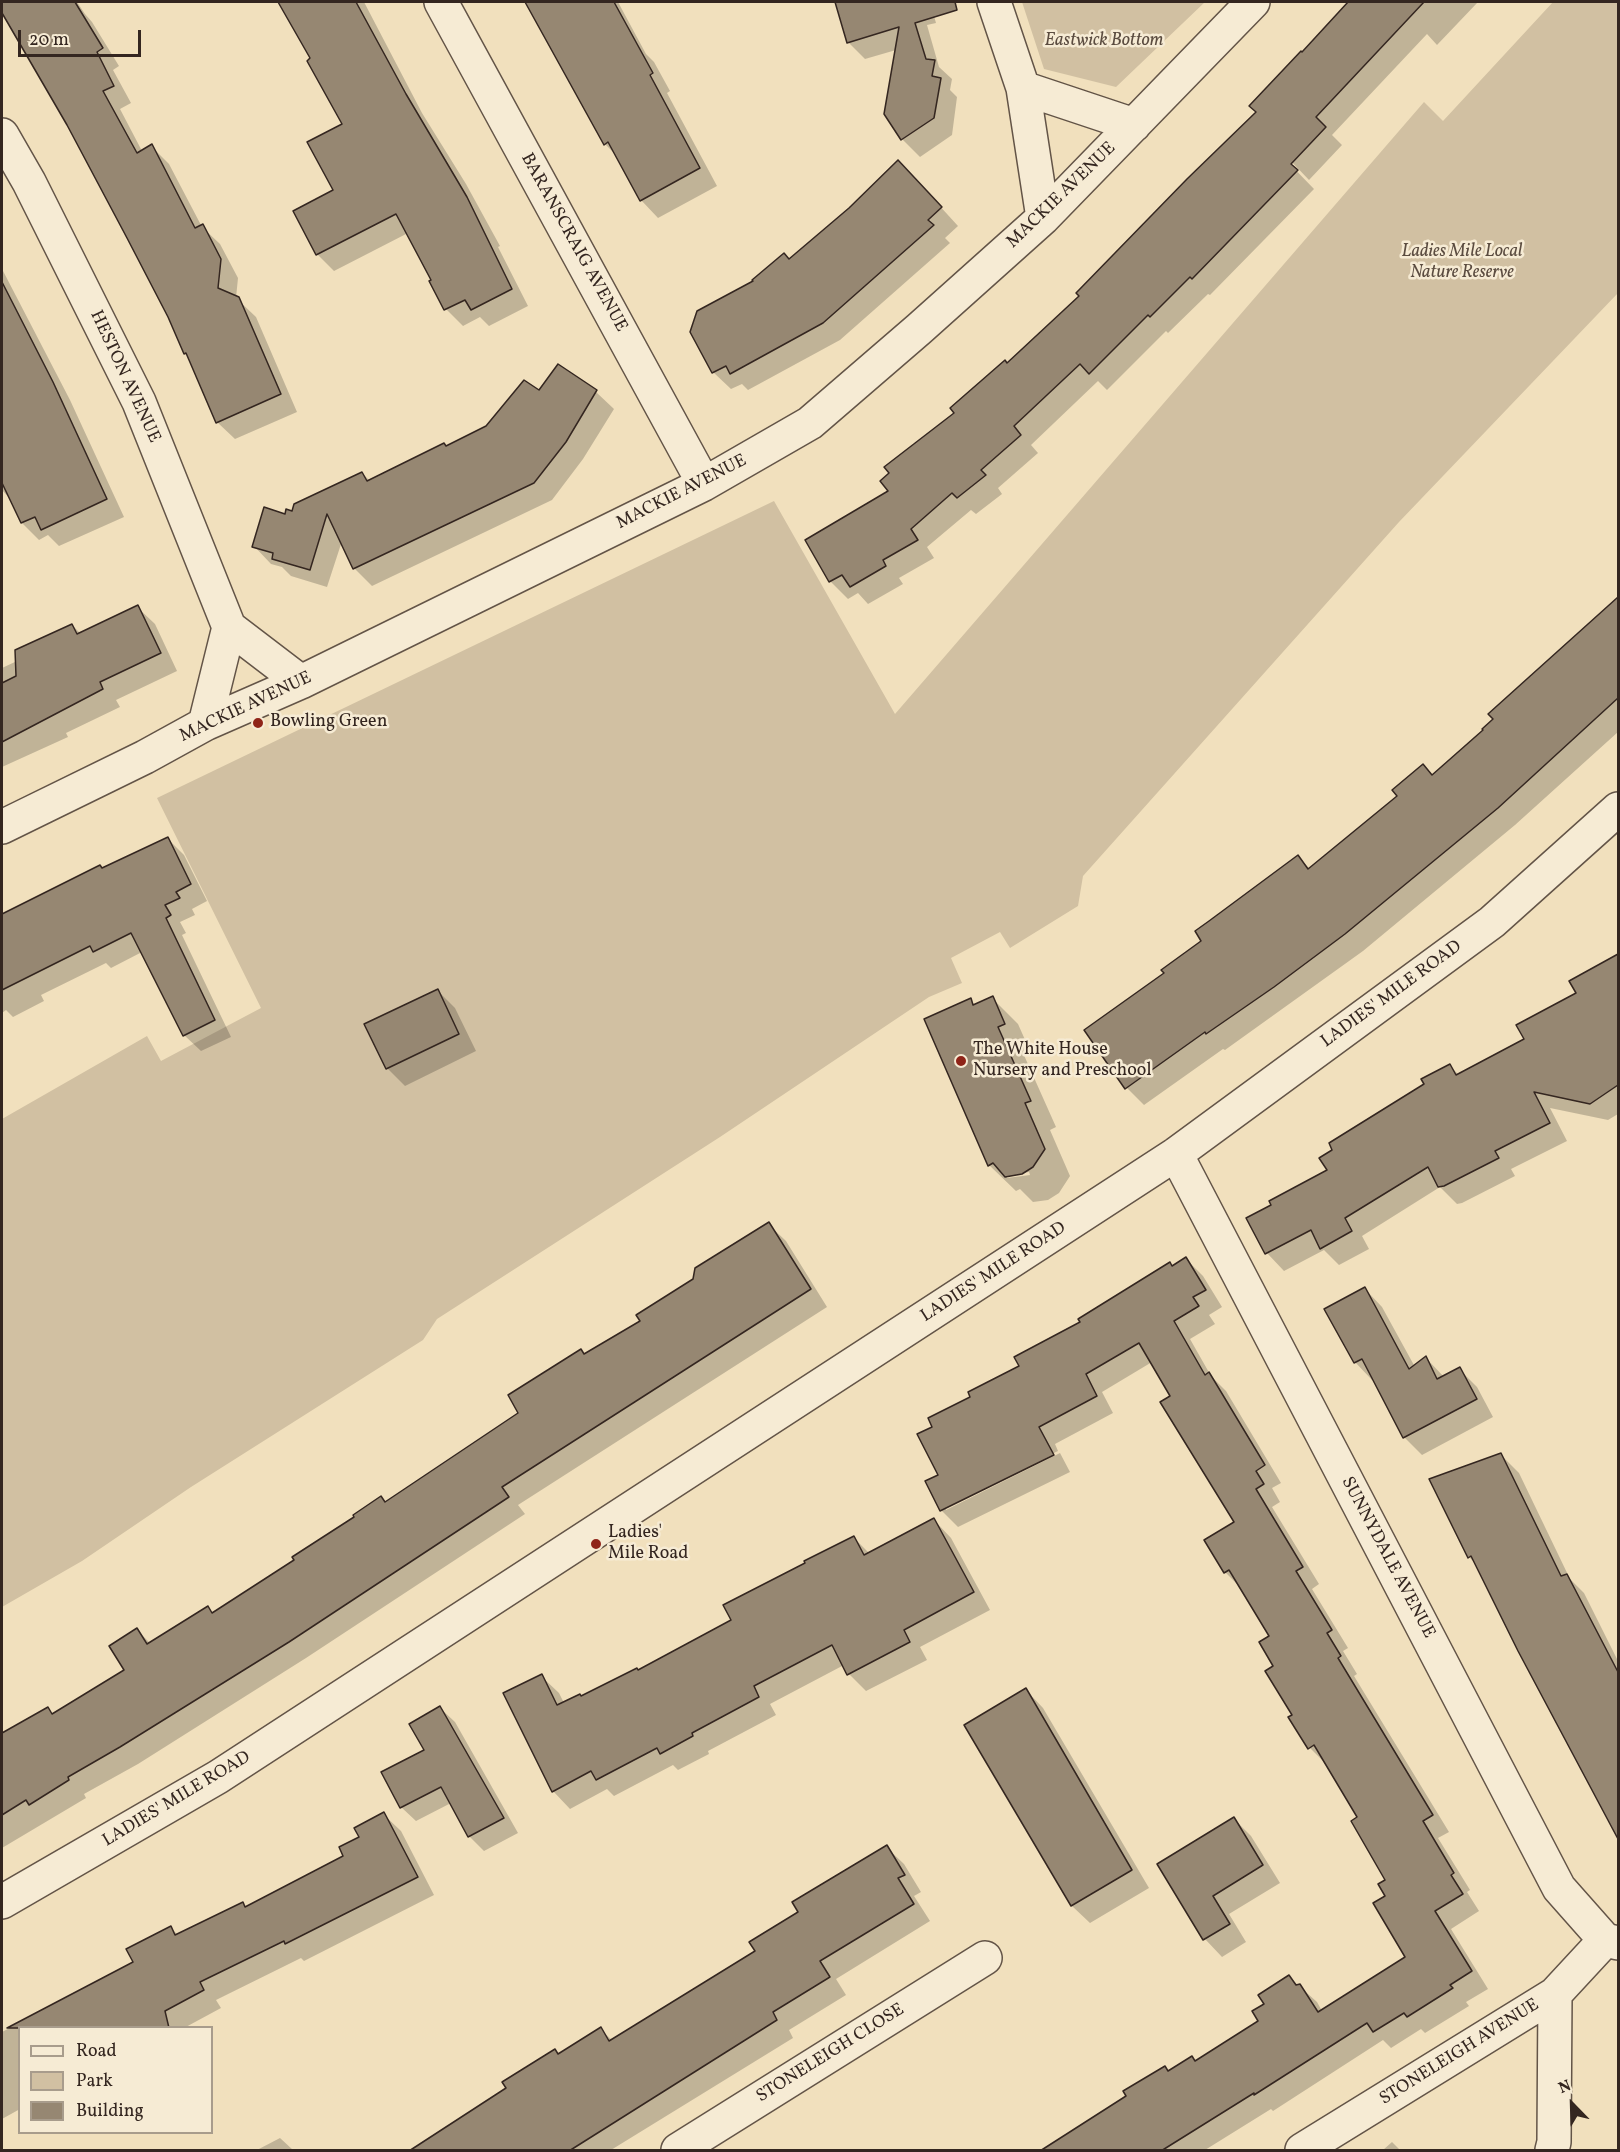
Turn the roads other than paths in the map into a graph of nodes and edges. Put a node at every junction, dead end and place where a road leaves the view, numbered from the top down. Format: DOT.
graph roads {
  1 [pos="441,2"];
  2 [pos="994,2"];
  3 [pos="1253,2"];
  4 [pos="1023,88"];
  5 [pos="1134,125"];
  6 [pos="2,135"];
  7 [pos="1043,218"];
  8 [pos="704,484"];
  9 [pos="229,627"];
  10 [pos="300,682"];
  11 [pos="205,724"];
  12 [pos="1618,809"];
  13 [pos="2,827"];
  14 [pos="1176,1154"];
  15 [pos="2,1902"];
  16 [pos="1612,1941"];
  17 [pos="985,1958"];
  18 [pos="1555,1994"];
  19 [pos="678,2151"];
  20 [pos="1302,2151"];
  21 [pos="1552,2151"];
  1 -- 8 [label="street, BARANSCRAIG AVENUE"];
  2 -- 4 [label="street"];
  3 -- 5 [label="street, MACKIE AVENUE"];
  4 -- 5 [label="street"];
  4 -- 7 [label="street"];
  5 -- 7 [label="street, MACKIE AVENUE"];
  6 -- 9 [label="street, HESTON AVENUE"];
  7 -- 8 [label="street, MACKIE AVENUE"];
  8 -- 10 [label="street, MACKIE AVENUE"];
  9 -- 10 [label="street"];
  9 -- 11 [label="street"];
  10 -- 11 [label="street, MACKIE AVENUE"];
  11 -- 13 [label="street, MACKIE AVENUE"];
  12 -- 14 [label="street, LADIES' MILE ROAD"];
  14 -- 15 [label="street, LADIES' MILE ROAD"];
  14 -- 16 [label="street, SUNNYDALE AVENUE"];
  16 -- 18 [label="street, STONELEIGH AVENUE"];
  17 -- 19 [label="street, STONELEIGH CLOSE"];
  18 -- 20 [label="street, STONELEIGH AVENUE"];
  18 -- 21 [label="street"];
}
